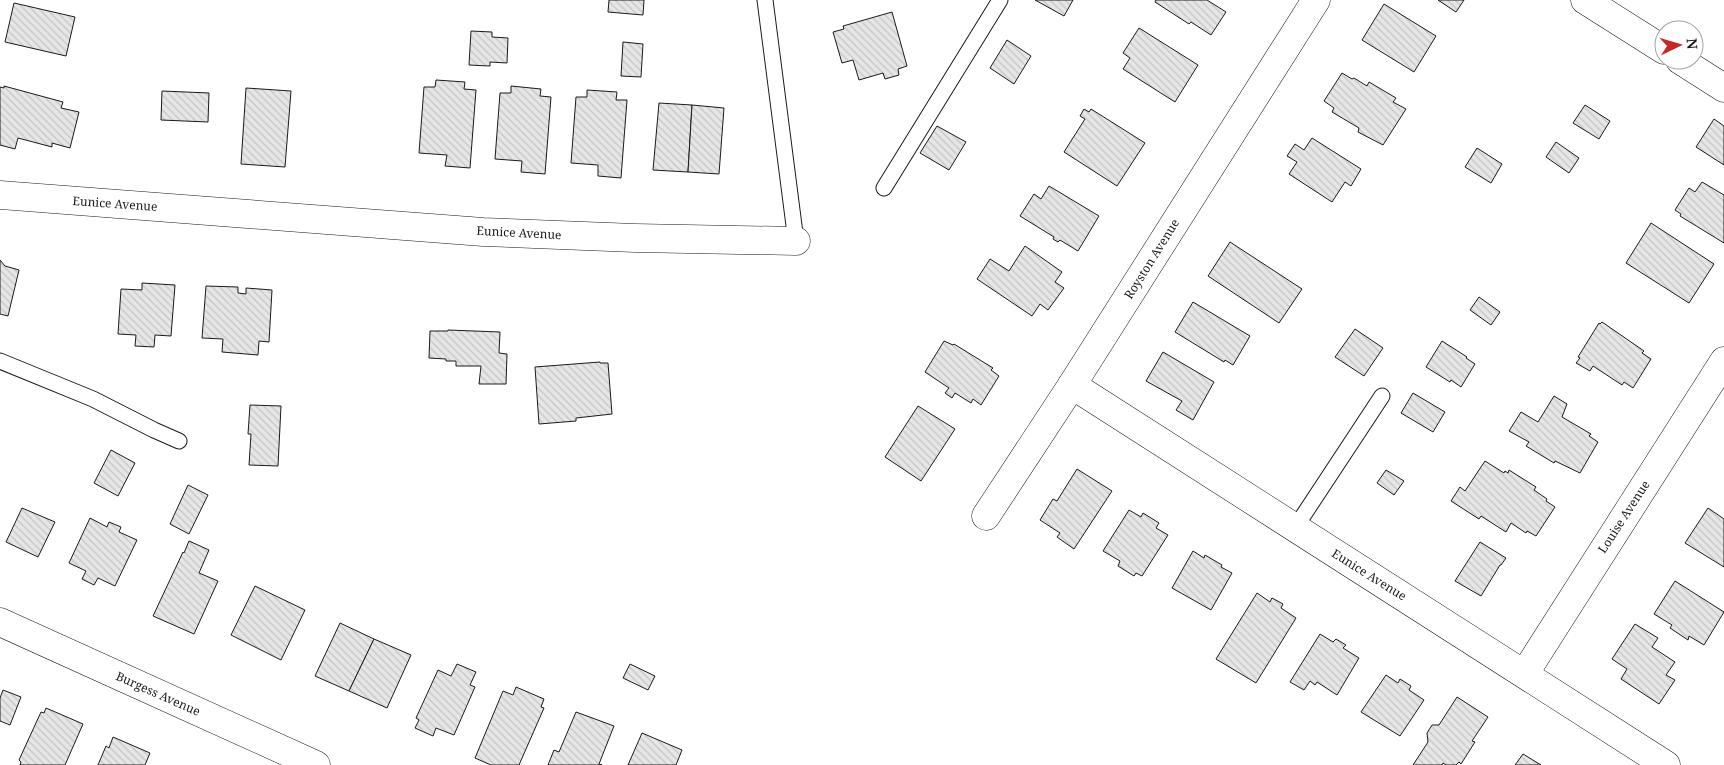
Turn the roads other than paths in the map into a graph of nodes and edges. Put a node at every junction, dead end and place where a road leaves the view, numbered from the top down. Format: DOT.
graph roads {
  1 [pos="765,0"];
  2 [pos="1000,0"];
  3 [pos="1316,0"];
  4 [pos="1585,0"];
  5 [pos="1654,44"];
  6 [pos="1696,70"];
  7 [pos="1724,88"];
  8 [pos="884,188"];
  9 [pos="0,195"];
  10 [pos="796,241"];
  11 [pos="0,361"];
  12 [pos="1724,361"];
  13 [pos="1072,385"];
  14 [pos="1382,396"];
  15 [pos="180,441"];
  16 [pos="986,516"];
  17 [pos="1294,528"];
  18 [pos="0,622"];
  19 [pos="1525,673"];
  20 [pos="316,765"];
  21 [pos="1666,765"];
  1 -- 10 [label="lane, Eunice Avenue"];
  2 -- 8 [label="lane"];
  3 -- 13 [label="street, Royston Avenue"];
  4 -- 5 [label="street"];
  6 -- 7 [label="street"];
  9 -- 10 [label="street, Eunice Avenue"];
  11 -- 15 [label="lane"];
  12 -- 19 [label="street, Louise Avenue"];
  13 -- 16 [label="street, Royston Avenue"];
  13 -- 17 [label="street, Eunice Avenue"];
  14 -- 17 [label="lane"];
  17 -- 19 [label="street, Eunice Avenue"];
  18 -- 20 [label="street, Burgess Avenue"];
  19 -- 21 [label="street, Eunice Avenue"];
}
